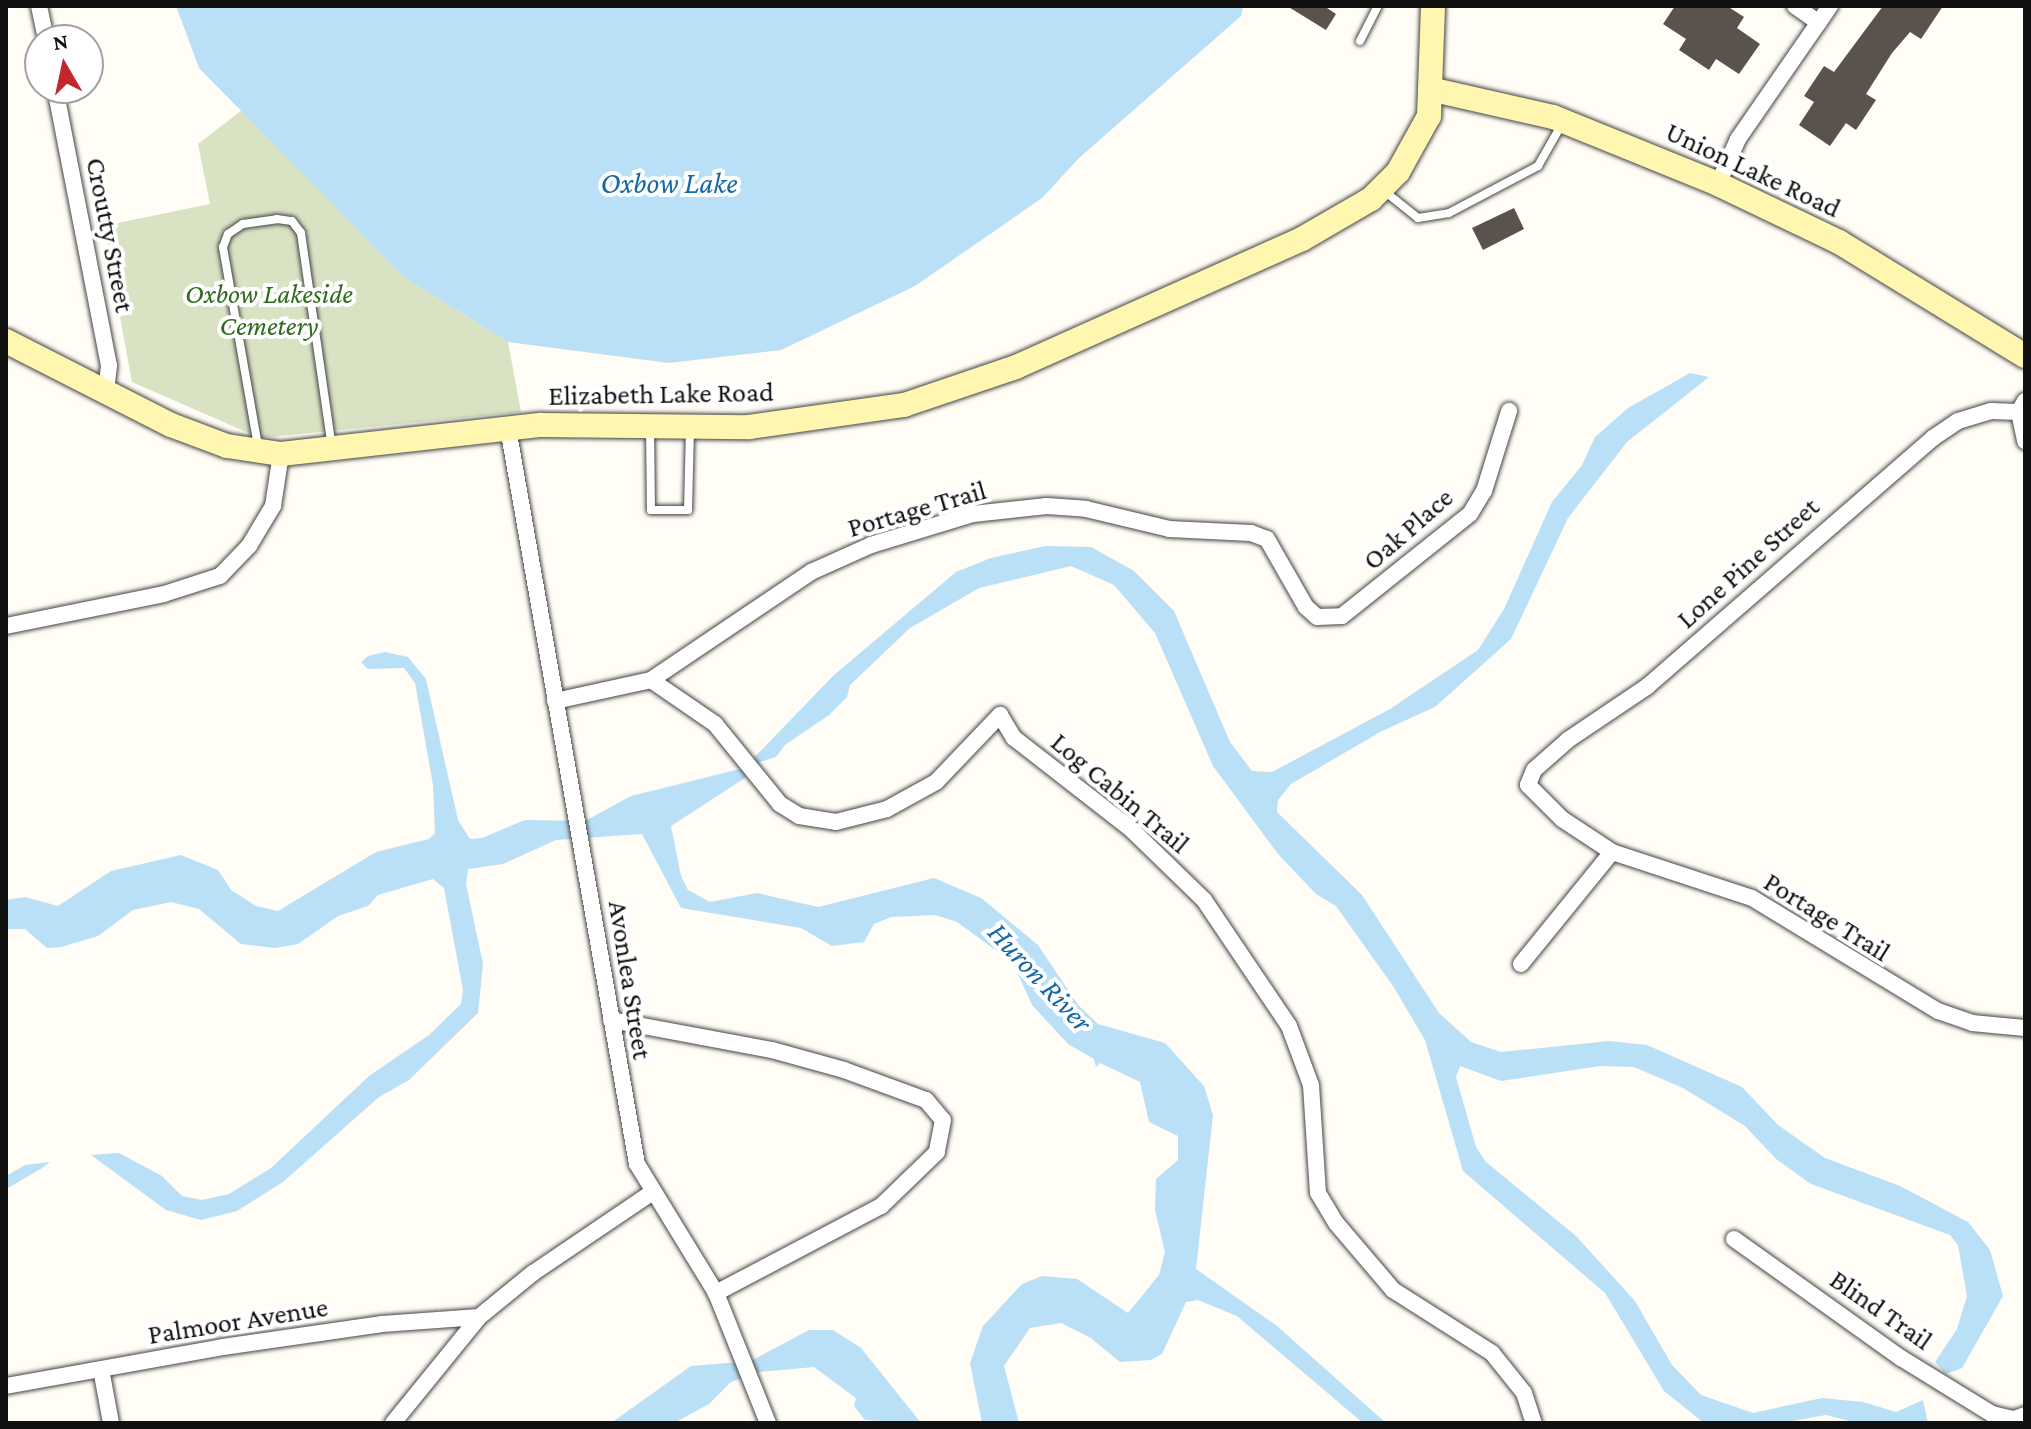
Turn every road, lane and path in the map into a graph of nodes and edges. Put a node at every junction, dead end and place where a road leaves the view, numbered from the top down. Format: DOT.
graph roads {
  1 [pos="1378,6"];
  2 [pos="1433,6"];
  3 [pos="1795,6"];
  4 [pos="1830,6"];
  5 [pos="1819,23"];
  6 [pos="1360,41"];
  7 [pos="1434,90"];
  8 [pos="58,104"];
  9 [pos="1563,120"];
  10 [pos="1718,184"];
  11 [pos="1383,190"];
  12 [pos="6,341"];
  13 [pos="2025,356"];
  14 [pos="106,392"];
  15 [pos="2022,406"];
  16 [pos="1509,411"];
  17 [pos="508,428"];
  18 [pos="650,428"];
  19 [pos="690,429"];
  20 [pos="2025,441"];
  21 [pos="333,452"];
  22 [pos="270,453"];
  23 [pos="1330,619"];
  24 [pos="6,626"];
  25 [pos="651,680"];
  26 [pos="555,701"];
  27 [pos="1528,785"];
  28 [pos="1612,852"];
  29 [pos="1521,964"];
  30 [pos="611,1020"];
  31 [pos="2025,1028"];
  32 [pos="651,1193"];
  33 [pos="1734,1239"];
  34 [pos="716,1293"];
  35 [pos="479,1317"];
  36 [pos="101,1369"];
  37 [pos="6,1386"];
  38 [pos="2025,1415"];
  39 [pos="111,1423"];
  40 [pos="393,1423"];
  41 [pos="768,1423"];
  42 [pos="1534,1423"];
  1 -- 6 [label="lane"];
  2 -- 7 [label="street, Elizabeth Lake Road"];
  3 -- 5 [label="street"];
  4 -- 5 [label="street"];
  5 -- 10 [label="street"];
  7 -- 9 [label="street, Union Lake Road"];
  7 -- 11 [label="street, Elizabeth Lake Road"];
  8 -- 14 [label="street, Croutty Street"];
  9 -- 10 [label="street, Union Lake Road"];
  9 -- 11 [label="lane"];
  10 -- 13 [label="street, Union Lake Road"];
  11 -- 19 [label="street, Elizabeth Lake Road"];
  12 -- 14 [label="street, Elizabeth Lake Road"];
  14 -- 22 [label="street, Elizabeth Lake Road"];
  15 -- 20 [label="street"];
  15 -- 27 [label="street, Lone Pine Street"];
  16 -- 23 [label="street, Oak Place"];
  17 -- 18 [label="street, Elizabeth Lake Road"];
  17 -- 21 [label="street, Elizabeth Lake Road"];
  17 -- 26 [label="street, Avonlea Street"];
  18 -- 19 [label="street, Elizabeth Lake Road"];
  18 -- 19 [label="lane"];
  21 -- 22 [label="street, Elizabeth Lake Road"];
  21 -- 22 [label="lane"];
  22 -- 24 [label="street"];
  23 -- 25 [label="street, Portage Trail"];
  25 -- 26 [label="street"];
  25 -- 42 [label="street, Log Cabin Trail"];
  26 -- 30 [label="street, Avonlea Street"];
  27 -- 28 [label="street, Portage Trail"];
  28 -- 29 [label="street"];
  28 -- 31 [label="street, Portage Trail"];
  30 -- 32 [label="street, Avonlea Street"];
  30 -- 34 [label="street"];
  32 -- 34 [label="street, Avonlea Street"];
  32 -- 35 [label="street"];
  33 -- 38 [label="street, Blind Trail"];
  34 -- 41 [label="street, Avonlea Street"];
  35 -- 36 [label="street, Palmoor Avenue"];
  35 -- 40 [label="street"];
  36 -- 37 [label="street, Palmoor Avenue"];
  36 -- 39 [label="street"];
}
